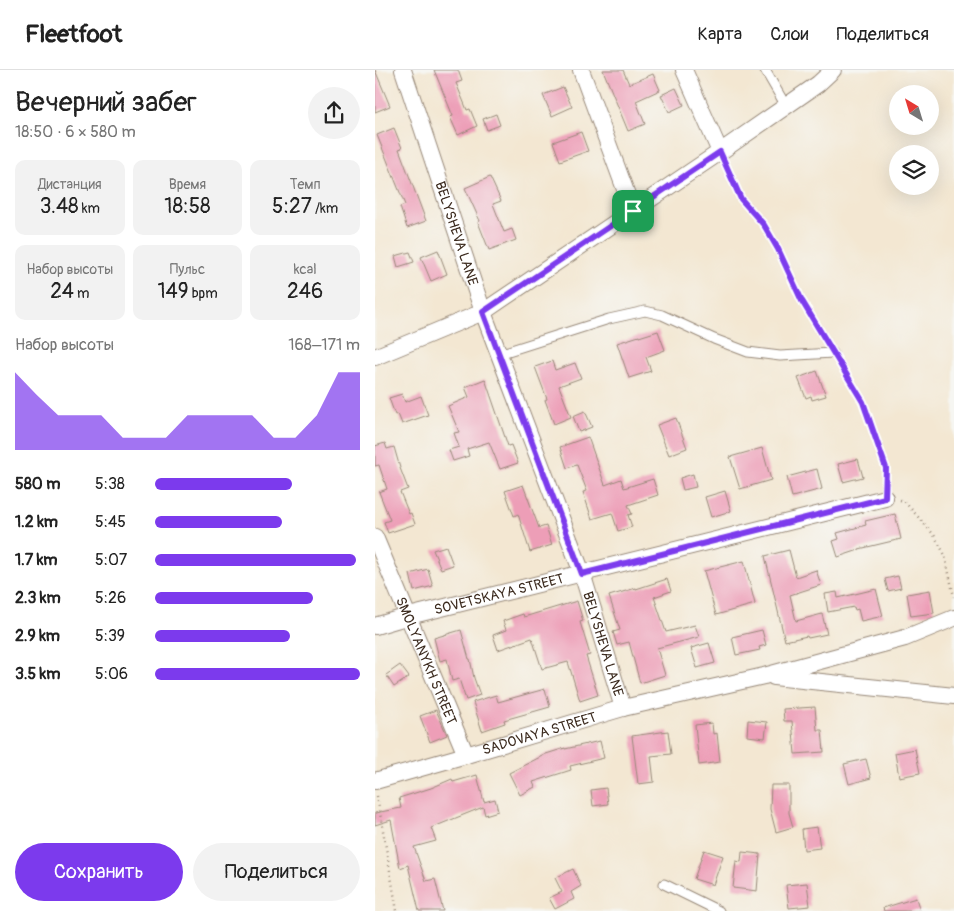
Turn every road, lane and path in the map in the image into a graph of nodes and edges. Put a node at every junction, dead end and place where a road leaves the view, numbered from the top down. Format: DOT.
graph roads {
  1 [pos="403,70"];
  2 [pos="581,70"];
  3 [pos="684,70"];
  4 [pos="765,70"];
  5 [pos="833,70"];
  6 [pos="786,106"];
  7 [pos="720,152"];
  8 [pos="633,211"];
  9 [pos="483,312"];
  10 [pos="833,353"];
  11 [pos="499,354"];
  12 [pos="375,357"];
  13 [pos="885,498"];
  14 [pos="375,537"];
  15 [pos="582,574"];
  16 [pos="954,597"];
  17 [pos="409,616"];
  18 [pos="954,618"];
  19 [pos="375,626"];
  20 [pos="764,676"];
  21 [pos="954,696"];
  22 [pos="623,708"];
  23 [pos="466,755"];
  24 [pos="376,786"];
  25 [pos="664,884"];
  26 [pos="397,911"];
  27 [pos="719,911"];
  1 -- 9 [label="street, BELYSHEVA LANE"];
  2 -- 8 [label="street"];
  3 -- 7 [label="street"];
  4 -- 6 [label="lane"];
  5 -- 6 [label="street"];
  6 -- 7 [label="street"];
  7 -- 8 [label="street"];
  7 -- 10 [label="path"];
  8 -- 9 [label="street"];
  9 -- 11 [label="street, BELYSHEVA LANE"];
  9 -- 12 [label="street"];
  10 -- 11 [label="lane"];
  10 -- 13 [label="path"];
  11 -- 15 [label="street, BELYSHEVA LANE"];
  13 -- 15 [label="street, SOVETSKAYA STREET"];
  13 -- 16 [label="path"];
  14 -- 17 [label="street, SMOLYANYKH STREET"];
  15 -- 17 [label="street, SOVETSKAYA STREET"];
  15 -- 22 [label="street, BELYSHEVA LANE"];
  17 -- 19 [label="street, SOVETSKAYA STREET"];
  17 -- 23 [label="street, SMOLYANYKH STREET"];
  18 -- 20 [label="street, SADOVAYA STREET"];
  20 -- 21 [label="street, SADOVAYA STREET"];
  20 -- 22 [label="street, SADOVAYA STREET"];
  22 -- 23 [label="street, SADOVAYA STREET"];
  23 -- 24 [label="street, SADOVAYA STREET"];
  24 -- 26 [label="path"];
  25 -- 27 [label="lane"];
}
